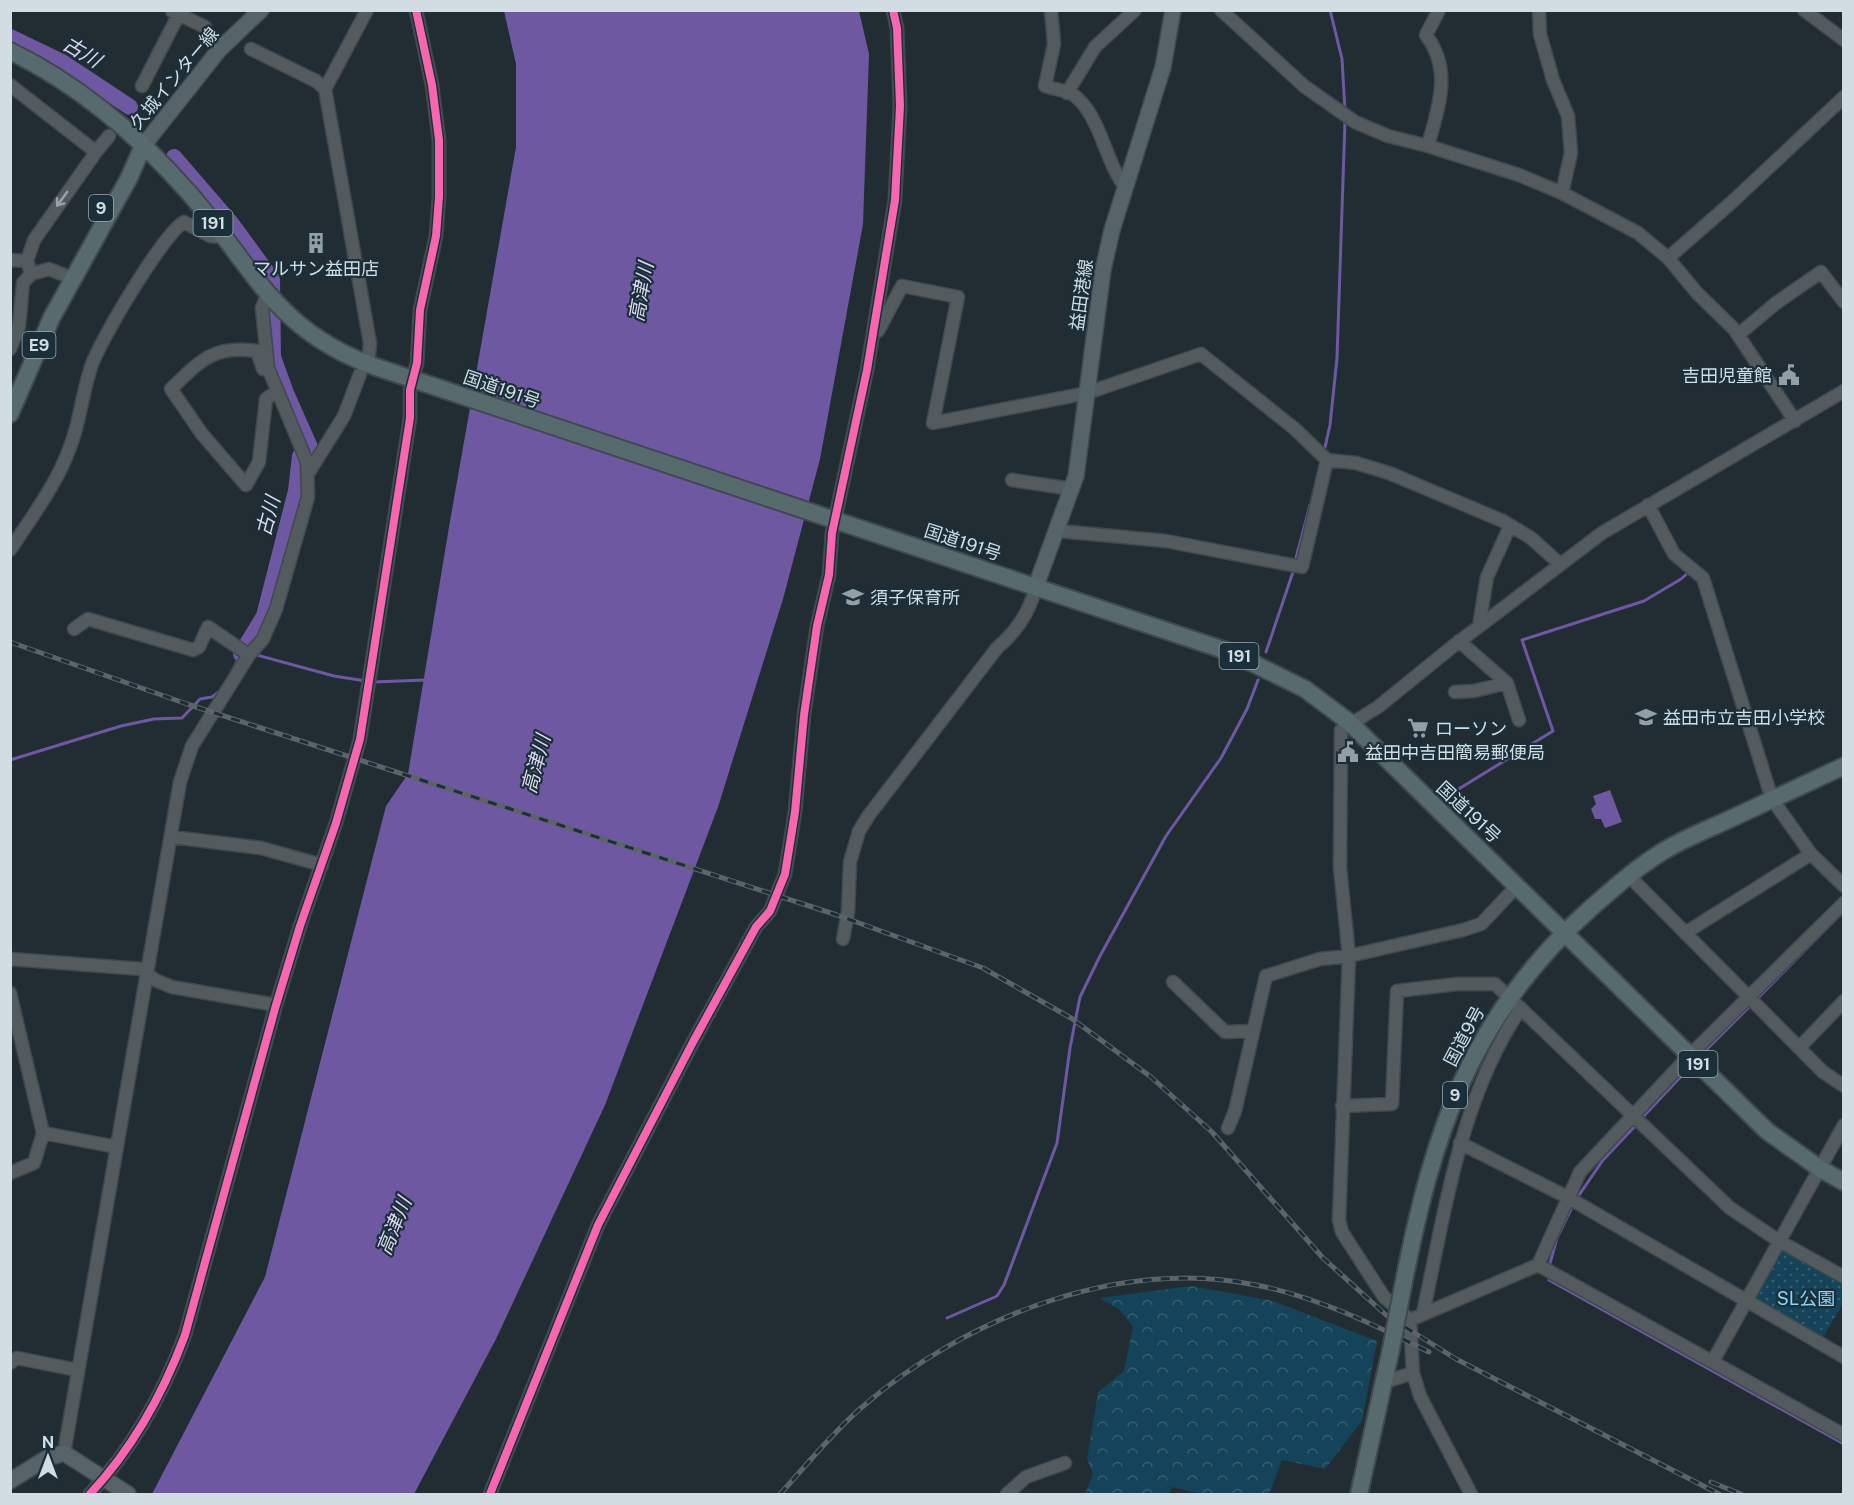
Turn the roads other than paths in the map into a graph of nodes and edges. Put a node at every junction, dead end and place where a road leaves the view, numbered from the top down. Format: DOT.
graph roads {
  1 [pos="261,10"];
  2 [pos="367,10"];
  3 [pos="416,10"];
  4 [pos="893,10"];
  5 [pos="1051,10"];
  6 [pos="1135,10"];
  7 [pos="1173,10"];
  8 [pos="1221,10"];
  9 [pos="1439,10"];
  10 [pos="1539,10"];
  11 [pos="1804,10"];
  12 [pos="177,12"];
  13 [pos="205,27"];
  14 [pos="1844,40"];
  15 [pos="250,49"];
  16 [pos="10,51"];
  17 [pos="10,85"];
  18 [pos="142,86"];
  19 [pos="325,89"];
  20 [pos="1067,93"];
  21 [pos="1844,97"];
  22 [pos="109,136"];
  23 [pos="143,146"];
  24 [pos="1428,146"];
  25 [pos="96,152"];
  26 [pos="1126,188"];
  27 [pos="1562,193"];
  28 [pos="223,237"];
  29 [pos="1668,258"];
  30 [pos="10,260"];
  31 [pos="27,261"];
  32 [pos="31,274"];
  33 [pos="68,276"];
  34 [pos="267,295"];
  35 [pos="1844,302"];
  36 [pos="1738,335"];
  37 [pos="872,342"];
  38 [pos="10,349"];
  39 [pos="369,355"];
  40 [pos="268,368"];
  41 [pos="360,375"];
  42 [pos="416,380"];
  43 [pos="1843,390"];
  44 [pos="277,391"];
  45 [pos="1087,393"];
  46 [pos="10,394"];
  47 [pos="10,414"];
  48 [pos="1795,421"];
  49 [pos="1327,460"];
  50 [pos="309,472"];
  51 [pos="1012,480"];
  52 [pos="1072,489"];
  53 [pos="1648,505"];
  54 [pos="834,519"];
  55 [pos="1510,526"];
  56 [pos="1059,531"];
  57 [pos="10,550"];
  58 [pos="1560,564"];
  59 [pos="1036,586"];
  60 [pos="1479,626"];
  61 [pos="74,629"];
  62 [pos="1459,641"];
  63 [pos="249,655"];
  64 [pos="1507,683"];
  65 [pos="1455,692"];
  66 [pos="1519,720"];
  67 [pos="1349,722"];
  68 [pos="1844,766"];
  69 [pos="1772,799"];
  70 [pos="172,837"];
  71 [pos="1810,854"];
  72 [pos="322,865"];
  73 [pos="1628,875"];
  74 [pos="1518,885"];
  75 [pos="1844,886"];
  76 [pos="1844,903"];
  77 [pos="1564,932"];
  78 [pos="1685,933"];
  79 [pos="843,939"];
  80 [pos="1349,956"];
  81 [pos="10,959"];
  82 [pos="147,972"];
  83 [pos="1173,982"];
  84 [pos="10,993"];
  85 [pos="1750,998"];
  86 [pos="1844,1000"];
  87 [pos="1515,1002"];
  88 [pos="276,1005"];
  89 [pos="1253,1031"];
  90 [pos="1799,1048"];
  91 [pos="1689,1056"];
  92 [pos="1844,1086"];
  93 [pos="1342,1106"];
  94 [pos="1634,1116"];
  95 [pos="1844,1125"];
  96 [pos="1228,1128"];
  97 [pos="43,1133"];
  98 [pos="1460,1143"];
  99 [pos="117,1147"];
  100 [pos="1819,1168"];
  101 [pos="10,1173"];
  102 [pos="1844,1182"];
  103 [pos="1567,1197"];
  104 [pos="1779,1241"];
  105 [pos="1538,1265"];
  106 [pos="1844,1277"];
  107 [pos="1746,1301"];
  108 [pos="1423,1313"];
  109 [pos="1410,1320"];
  110 [pos="1844,1357"];
  111 [pos="1713,1361"];
  112 [pos="10,1363"];
  113 [pos="77,1370"];
  114 [pos="1413,1374"];
  115 [pos="1384,1382"];
  116 [pos="1844,1435"];
  117 [pos="64,1453"];
  118 [pos="1065,1463"];
  119 [pos="10,1481"];
  120 [pos="108,1482"];
  121 [pos="90,1494"];
  122 [pos="128,1494"];
  123 [pos="490,1494"];
  124 [pos="1007,1494"];
  125 [pos="1359,1494"];
  126 [pos="1472,1494"];
  1 -- 23 [label="main road, 久城インター線"];
  2 -- 19 [label="street"];
  3 -- 42 [label="street"];
  4 -- 37 [label="street"];
  5 -- 20 [label="street"];
  6 -- 20 [label="street"];
  7 -- 26 [label="main road, 益田港線"];
  8 -- 24 [label="street"];
  9 -- 24 [label="street"];
  10 -- 27 [label="street"];
  11 -- 14 [label="street"];
  12 -- 13 [label="street"];
  12 -- 18 [label="street"];
  15 -- 19 [label="street"];
  16 -- 23 [label="highway, 国道191号 / 191"];
  17 -- 25 [label="street"];
  19 -- 39 [label="street"];
  20 -- 26 [label="street"];
  21 -- 29 [label="street"];
  22 -- 25 [label="street"];
  23 -- 28 [label="highway, 国道191号 / 191"];
  23 -- 33 [label="highway, 9"];
  24 -- 27 [label="street"];
  25 -- 31 [label="street, one-way"];
  26 -- 45 [label="main road, 益田港線"];
  27 -- 29 [label="street"];
  28 -- 34 [label="highway, 国道191号 / 191"];
  28 -- 57 [label="street"];
  29 -- 36 [label="street"];
  30 -- 31 [label="street"];
  31 -- 32 [label="street"];
  32 -- 33 [label="street"];
  32 -- 38 [label="street"];
  33 -- 46 [label="highway, E9"];
  33 -- 47 [label="highway, E9"];
  34 -- 40 [label="street"];
  34 -- 42 [label="highway, 国道191号 / 191"];
  35 -- 36 [label="street"];
  36 -- 48 [label="street"];
  37 -- 45 [label="street"];
  37 -- 54 [label="street"];
  40 -- 44 [label="street"];
  40 -- 44 [label="street"];
  41 -- 50 [label="street"];
  42 -- 54 [label="highway, 国道191号 / 191"];
  42 -- 72 [label="street"];
  43 -- 48 [label="street"];
  44 -- 50 [label="street"];
  45 -- 49 [label="street"];
  45 -- 52 [label="main road, 益田港線"];
  48 -- 53 [label="street"];
  49 -- 55 [label="street"];
  49 -- 56 [label="street"];
  50 -- 63 [label="street"];
  51 -- 52 [label="street"];
  52 -- 56 [label="main road, 益田港線"];
  53 -- 58 [label="street"];
  53 -- 69 [label="street"];
  54 -- 59 [label="highway, 国道191号 / 191"];
  54 -- 123 [label="street"];
  55 -- 58 [label="street"];
  55 -- 60 [label="street"];
  56 -- 59 [label="main road, 益田港線"];
  58 -- 60 [label="street"];
  59 -- 67 [label="highway, 国道191号 / 191"];
  59 -- 79 [label="street"];
  60 -- 62 [label="street"];
  61 -- 63 [label="street"];
  62 -- 64 [label="street"];
  62 -- 67 [label="street"];
  63 -- 70 [label="street"];
  64 -- 65 [label="street"];
  64 -- 66 [label="street"];
  67 -- 74 [label="highway, 国道191号 / 191"];
  67 -- 80 [label="street"];
  68 -- 69 [label="highway, 国道9号 / 9"];
  69 -- 71 [label="street"];
  69 -- 73 [label="highway, 国道9号 / 9"];
  70 -- 72 [label="street"];
  70 -- 82 [label="street"];
  71 -- 75 [label="street"];
  71 -- 78 [label="street"];
  72 -- 88 [label="street"];
  73 -- 77 [label="highway, 国道9号 / 9"];
  73 -- 78 [label="street"];
  74 -- 77 [label="highway, 国道191号 / 191"];
  74 -- 80 [label="street"];
  76 -- 85 [label="street"];
  77 -- 87 [label="highway, 国道9号 / 9"];
  77 -- 91 [label="highway, 国道191号 / 191"];
  78 -- 85 [label="street"];
  80 -- 89 [label="street"];
  80 -- 93 [label="street"];
  81 -- 82 [label="street"];
  82 -- 88 [label="street"];
  82 -- 99 [label="street"];
  83 -- 89 [label="street"];
  84 -- 97 [label="street"];
  85 -- 90 [label="street"];
  85 -- 91 [label="street"];
  86 -- 90 [label="street"];
  87 -- 93 [label="street"];
  87 -- 94 [label="street"];
  87 -- 98 [label="street"];
  87 -- 115 [label="highway, 国道9号 / 9, bridge"];
  88 -- 120 [label="street"];
  89 -- 96 [label="street"];
  90 -- 92 [label="street"];
  91 -- 94 [label="street"];
  91 -- 100 [label="highway, 国道191号 / 191"];
  93 -- 109 [label="street"];
  94 -- 103 [label="street"];
  94 -- 104 [label="street"];
  95 -- 100 [label="street"];
  97 -- 99 [label="street"];
  97 -- 101 [label="street"];
  98 -- 103 [label="street"];
  98 -- 108 [label="street"];
  99 -- 113 [label="street"];
  100 -- 102 [label="highway, 国道191号 / 191"];
  100 -- 104 [label="street"];
  103 -- 105 [label="street"];
  103 -- 107 [label="street"];
  104 -- 106 [label="street"];
  104 -- 107 [label="street"];
  105 -- 108 [label="street"];
  105 -- 111 [label="street"];
  107 -- 110 [label="street"];
  107 -- 111 [label="street"];
  108 -- 109 [label="street"];
  109 -- 114 [label="street"];
  111 -- 116 [label="street"];
  112 -- 113 [label="street"];
  113 -- 117 [label="street"];
  114 -- 115 [label="street"];
  114 -- 126 [label="street"];
  115 -- 125 [label="highway, 国道9号 / 9"];
  117 -- 119 [label="main road"];
  117 -- 120 [label="main road"];
  118 -- 124 [label="street"];
  120 -- 121 [label="street"];
  120 -- 122 [label="main road"];
}
